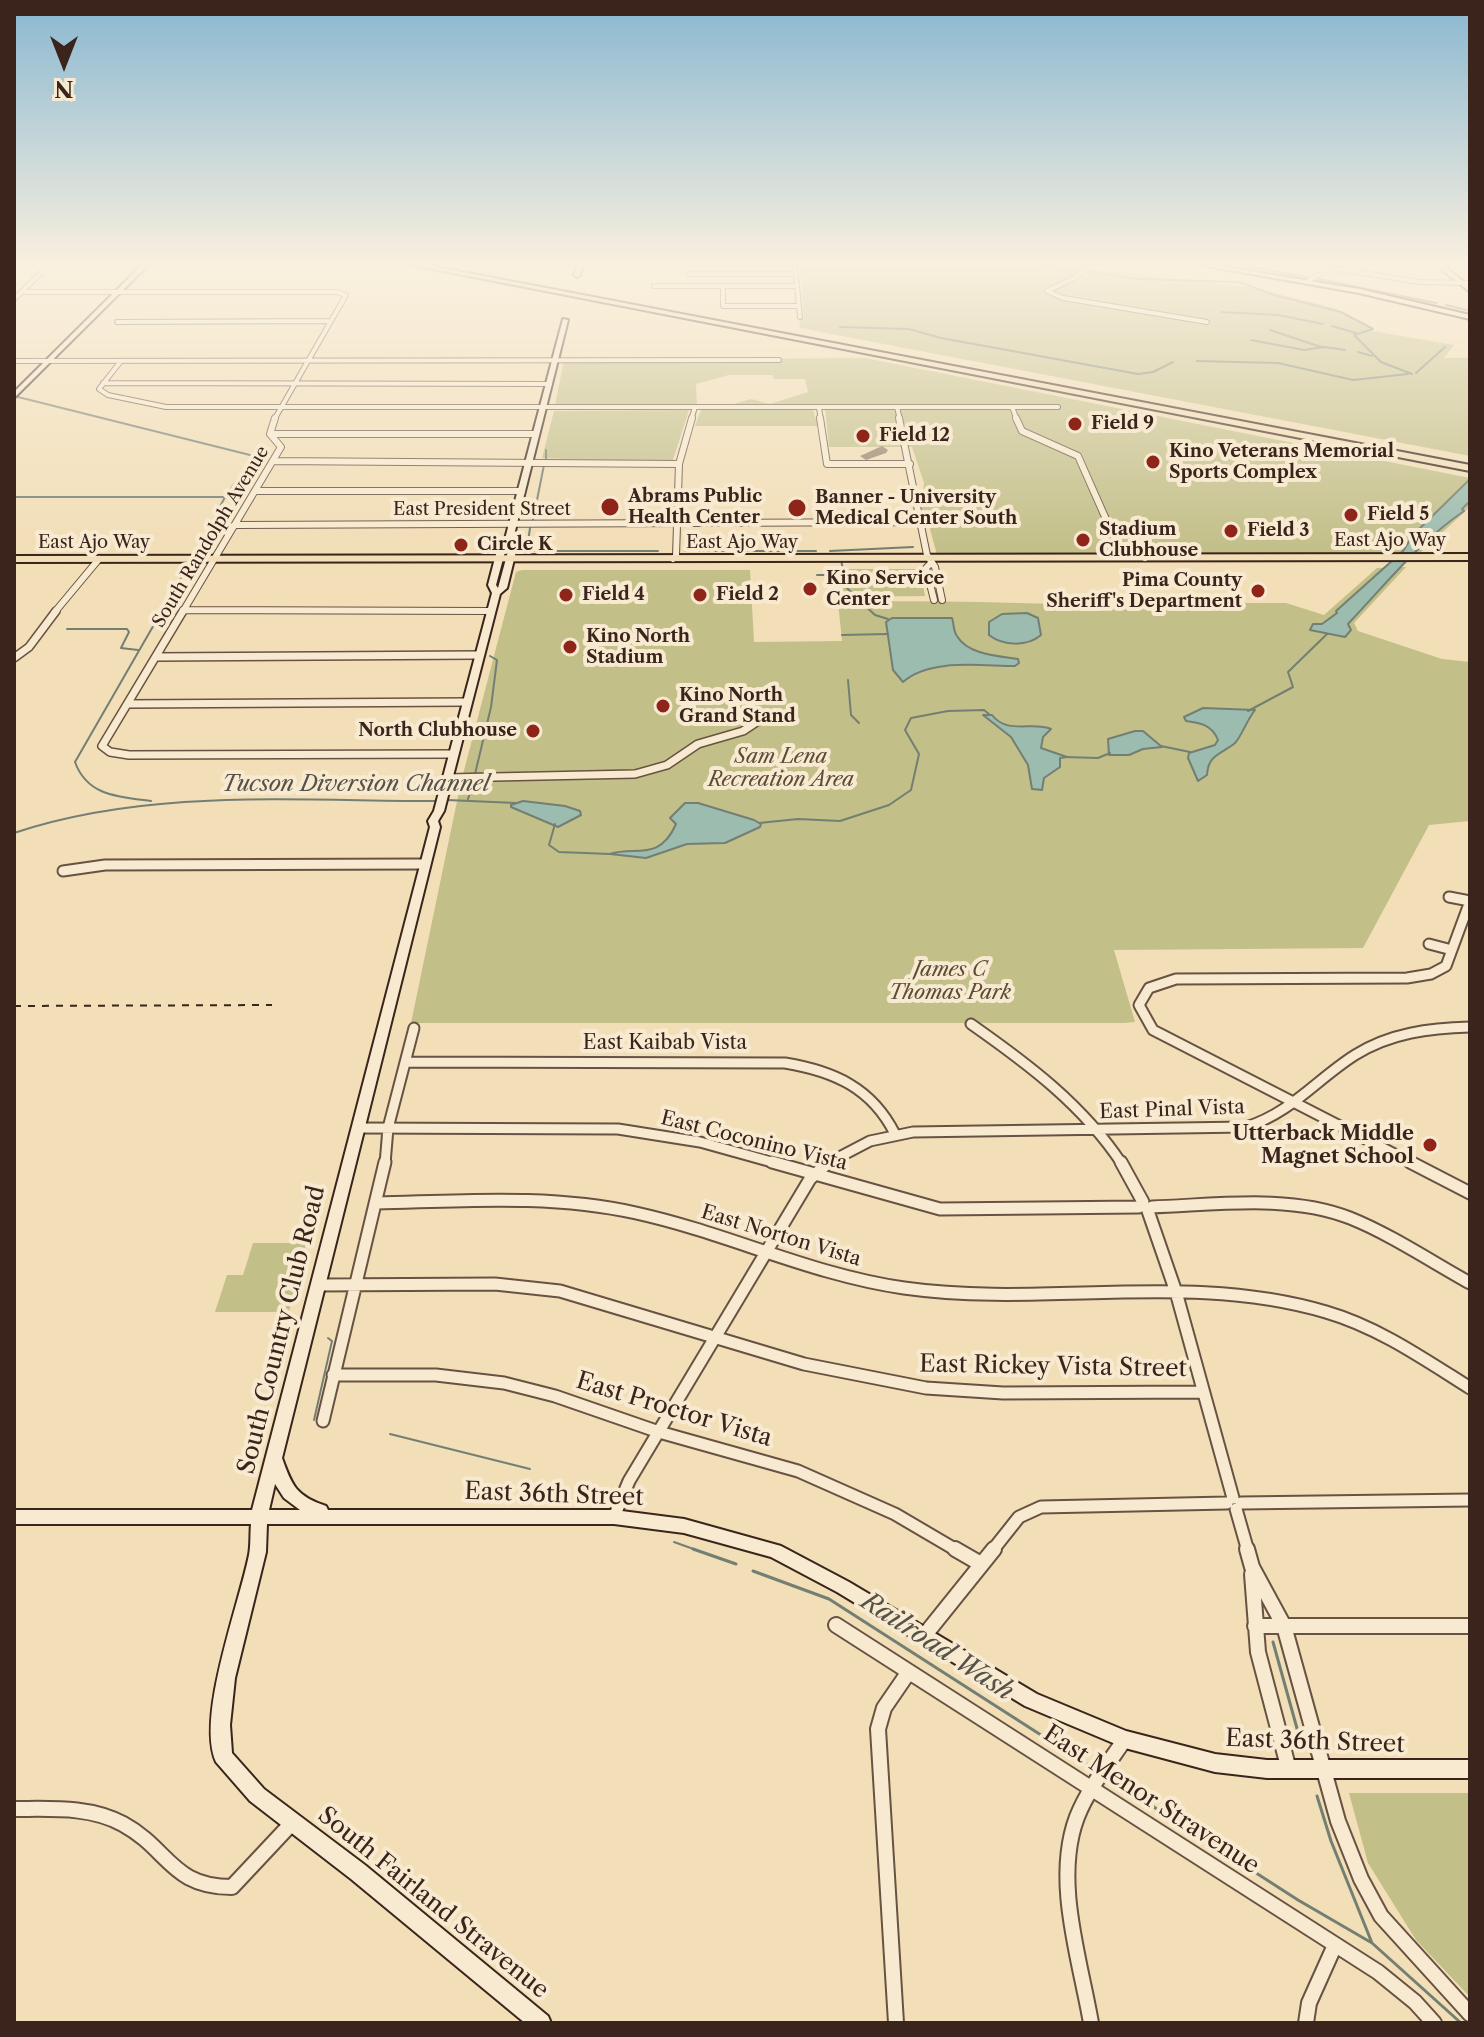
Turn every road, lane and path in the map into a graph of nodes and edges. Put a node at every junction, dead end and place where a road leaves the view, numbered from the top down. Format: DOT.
graph roads {
  1 [pos="48,360"];
  2 [pos="50,360"];
  3 [pos="54,360"];
  4 [pos="766,360"];
  5 [pos="914,360"];
  6 [pos="917,360"];
  7 [pos="16,361"];
  8 [pos="121,361"];
  9 [pos="309,361"];
  10 [pos="555,361"];
  11 [pos="103,383"];
  12 [pos="297,383"];
  13 [pos="550,384"];
  14 [pos="15,395"];
  15 [pos="283,407"];
  16 [pos="543,407"];
  17 [pos="695,407"];
  18 [pos="897,407"];
  19 [pos="1012,407"];
  20 [pos="1058,407"];
  21 [pos="819,408"];
  22 [pos="270,434"];
  23 [pos="536,434"];
  24 [pos="273,461"];
  25 [pos="529,461"];
  26 [pos="679,464"];
  27 [pos="910,464"];
  28 [pos="1469,469"];
  29 [pos="256,491"];
  30 [pos="522,491"];
  31 [pos="920,522"];
  32 [pos="676,523"];
  33 [pos="513,524"];
  34 [pos="236,525"];
  35 [pos="1117,544"];
  36 [pos="1104,558"];
  37 [pos="1145,558"];
  38 [pos="14,559"];
  39 [pos="1248,560"];
  40 [pos="1470,560"];
  41 [pos="929,561"];
  42 [pos="97,562"];
  43 [pos="212,562"];
  44 [pos="503,562"];
  45 [pos="672,562"];
  46 [pos="14,565"];
  47 [pos="938,600"];
  48 [pos="183,610"];
  49 [pos="491,611"];
  50 [pos="478,655"];
  51 [pos="156,657"];
  52 [pos="14,658"];
  53 [pos="466,702"];
  54 [pos="128,704"];
  55 [pos="758,721"];
  56 [pos="452,754"];
  57 [pos="446,783"];
  58 [pos="425,864"];
  59 [pos="63,871"];
  60 [pos="1449,897"];
  61 [pos="1470,901"];
  62 [pos="1429,944"];
  63 [pos="1452,950"];
  64 [pos="971,1024"];
  65 [pos="1470,1027"];
  66 [pos="414,1028"];
  67 [pos="406,1062"];
  68 [pos="1294,1104"];
  69 [pos="358,1128"];
  70 [pos="388,1128"];
  71 [pos="1099,1131"];
  72 [pos="895,1134"];
  73 [pos="815,1174"];
  74 [pos="1470,1193"];
  75 [pos="377,1203"];
  76 [pos="1145,1207"];
  77 [pos="768,1250"];
  78 [pos="1470,1283"];
  79 [pos="319,1285"];
  80 [pos="355,1285"];
  81 [pos="1176,1292"];
  82 [pos="716,1337"];
  83 [pos="333,1375"];
  84 [pos="1470,1388"];
  85 [pos="1203,1392"];
  86 [pos="323,1421"];
  87 [pos="659,1432"];
  88 [pos="274,1457"];
  89 [pos="1470,1500"];
  90 [pos="1234,1503"];
  91 [pos="259,1516"];
  92 [pos="335,1516"];
  93 [pos="14,1517"];
  94 [pos="614,1517"];
  95 [pos="981,1564"];
  96 [pos="1252,1567"];
  97 [pos="836,1625"];
  98 [pos="1255,1626"];
  99 [pos="1284,1626"];
  100 [pos="1470,1626"];
  101 [pos="924,1636"];
  102 [pos="908,1673"];
  103 [pos="1125,1739"];
  104 [pos="1470,1769"];
  105 [pos="1289,1770"];
  106 [pos="1324,1771"];
  107 [pos="1093,1789"];
  108 [pos="14,1809"];
  109 [pos="292,1823"];
  110 [pos="1335,1945"];
  111 [pos="1470,2014"];
  112 [pos="541,2023"];
  113 [pos="896,2023"];
  114 [pos="1091,2023"];
  115 [pos="1306,2023"];
  116 [pos="1434,2023"];
  1 -- 7 [label="street"];
  2 -- 14 [label="street"];
  3 -- 8 [label="street"];
  4 -- 10 [label="street"];
  5 -- 28 [label="highway"];
  6 -- 28 [label="highway"];
  8 -- 9 [label="street"];
  8 -- 11 [label="street"];
  9 -- 10 [label="street"];
  9 -- 12 [label="street, South Randolph Avenue"];
  10 -- 13 [label="street, South Country Club Road"];
  11 -- 12 [label="street"];
  11 -- 15 [label="street"];
  12 -- 13 [label="street"];
  12 -- 15 [label="street, South Randolph Avenue"];
  13 -- 16 [label="street, South Country Club Road"];
  15 -- 16 [label="street"];
  15 -- 22 [label="street, South Randolph Avenue"];
  16 -- 17 [label="street"];
  16 -- 23 [label="street, South Country Club Road"];
  17 -- 21 [label="street"];
  17 -- 26 [label="street"];
  18 -- 19 [label="street"];
  18 -- 21 [label="street"];
  18 -- 27 [label="street"];
  19 -- 20 [label="street"];
  19 -- 35 [label="street"];
  21 -- 27 [label="street"];
  22 -- 23 [label="street"];
  22 -- 24 [label="street, South Randolph Avenue"];
  23 -- 25 [label="street, South Country Club Road"];
  24 -- 25 [label="street"];
  24 -- 29 [label="street, South Randolph Avenue"];
  25 -- 26 [label="street"];
  25 -- 30 [label="street, South Country Club Road"];
  26 -- 32 [label="street"];
  27 -- 31 [label="street"];
  29 -- 30 [label="street"];
  29 -- 34 [label="street, South Randolph Avenue"];
  30 -- 33 [label="street, South Country Club Road"];
  31 -- 32 [label="street, East President Street"];
  31 -- 41 [label="street"];
  32 -- 33 [label="street, East President Street"];
  32 -- 45 [label="street"];
  33 -- 34 [label="street, East President Street"];
  33 -- 44 [label="street, South Country Club Road"];
  34 -- 43 [label="street, South Randolph Avenue"];
  35 -- 36 [label="street"];
  35 -- 37 [label="street"];
  36 -- 37 [label="main road, East Ajo Way"];
  36 -- 41 [label="main road, East Ajo Way"];
  37 -- 39 [label="main road, East Ajo Way"];
  38 -- 42 [label="main road, East Ajo Way"];
  39 -- 40 [label="main road, East Ajo Way"];
  39 -- 41 [label="main road, East Ajo Way"];
  41 -- 45 [label="main road, East Ajo Way"];
  41 -- 47 [label="street"];
  42 -- 43 [label="main road, East Ajo Way"];
  42 -- 46 [label="main road, East Ajo Way"];
  42 -- 52 [label="street"];
  43 -- 44 [label="main road, East Ajo Way"];
  43 -- 48 [label="street, South Randolph Avenue"];
  44 -- 45 [label="main road, East Ajo Way"];
  44 -- 49 [label="street, South Country Club Road"];
  48 -- 49 [label="street"];
  48 -- 51 [label="street, South Randolph Avenue"];
  49 -- 50 [label="street, South Country Club Road"];
  50 -- 51 [label="street"];
  50 -- 53 [label="street, South Country Club Road"];
  51 -- 54 [label="street, South Randolph Avenue"];
  53 -- 54 [label="street"];
  53 -- 56 [label="street, South Country Club Road"];
  54 -- 56 [label="street, South Randolph Avenue"];
  55 -- 57 [label="street"];
  56 -- 57 [label="street, South Country Club Road"];
  57 -- 58 [label="street, South Country Club Road"];
  58 -- 59 [label="street"];
  58 -- 69 [label="street, South Country Club Road"];
  60 -- 61 [label="street"];
  61 -- 63 [label="street"];
  62 -- 63 [label="street"];
  63 -- 68 [label="street"];
  64 -- 71 [label="street"];
  65 -- 68 [label="street, East Pinal Vista"];
  66 -- 67 [label="street"];
  67 -- 70 [label="street"];
  67 -- 72 [label="street, East Kaibab Vista"];
  68 -- 71 [label="street, East Pinal Vista"];
  68 -- 74 [label="street"];
  69 -- 70 [label="street, East Coconino Vista"];
  69 -- 79 [label="street, South Country Club Road"];
  70 -- 73 [label="street, East Coconino Vista"];
  70 -- 75 [label="street"];
  71 -- 72 [label="street, East Pinal Vista"];
  71 -- 76 [label="street"];
  72 -- 73 [label="street, East Pinal Vista"];
  73 -- 76 [label="street, East Coconino Vista"];
  73 -- 77 [label="street"];
  75 -- 77 [label="street, East Norton Vista"];
  75 -- 80 [label="street"];
  76 -- 78 [label="street, East Coconino Vista"];
  76 -- 81 [label="street"];
  77 -- 81 [label="street, East Norton Vista"];
  77 -- 82 [label="street"];
  79 -- 80 [label="street, East Rickey Vista Street"];
  79 -- 88 [label="street, South Country Club Road"];
  80 -- 82 [label="street, East Rickey Vista Street"];
  80 -- 83 [label="street"];
  81 -- 84 [label="street, East Norton Vista"];
  81 -- 85 [label="street"];
  82 -- 85 [label="street, East Rickey Vista Street"];
  82 -- 87 [label="street"];
  83 -- 86 [label="street"];
  83 -- 87 [label="street, East Proctor Vista"];
  85 -- 90 [label="street"];
  87 -- 94 [label="street"];
  87 -- 95 [label="street, East Proctor Vista"];
  88 -- 91 [label="street, South Country Club Road"];
  88 -- 92 [label="street"];
  89 -- 90 [label="street"];
  90 -- 95 [label="street"];
  90 -- 96 [label="street"];
  91 -- 92 [label="street, East 36th Street"];
  91 -- 93 [label="street, East 36th Street"];
  91 -- 109 [label="street, South Country Club Road"];
  92 -- 94 [label="street, East 36th Street"];
  94 -- 101 [label="street, East 36th Street"];
  95 -- 101 [label="street"];
  96 -- 98 [label="street"];
  96 -- 99 [label="street"];
  97 -- 102 [label="street, East Menor Stravenue"];
  98 -- 99 [label="street"];
  98 -- 105 [label="street"];
  99 -- 100 [label="street"];
  99 -- 106 [label="street"];
  101 -- 103 [label="street, East 36th Street"];
  102 -- 107 [label="street, East Menor Stravenue"];
  102 -- 113 [label="street"];
  103 -- 105 [label="street, East 36th Street"];
  103 -- 107 [label="street"];
  104 -- 106 [label="street, East 36th Street"];
  105 -- 106 [label="street, East 36th Street"];
  106 -- 111 [label="street"];
  107 -- 110 [label="street, East Menor Stravenue"];
  107 -- 114 [label="street"];
  108 -- 109 [label="street"];
  109 -- 112 [label="street, South Fairland Stravenue"];
  110 -- 115 [label="street"];
  110 -- 116 [label="street, East Menor Stravenue"];
}
